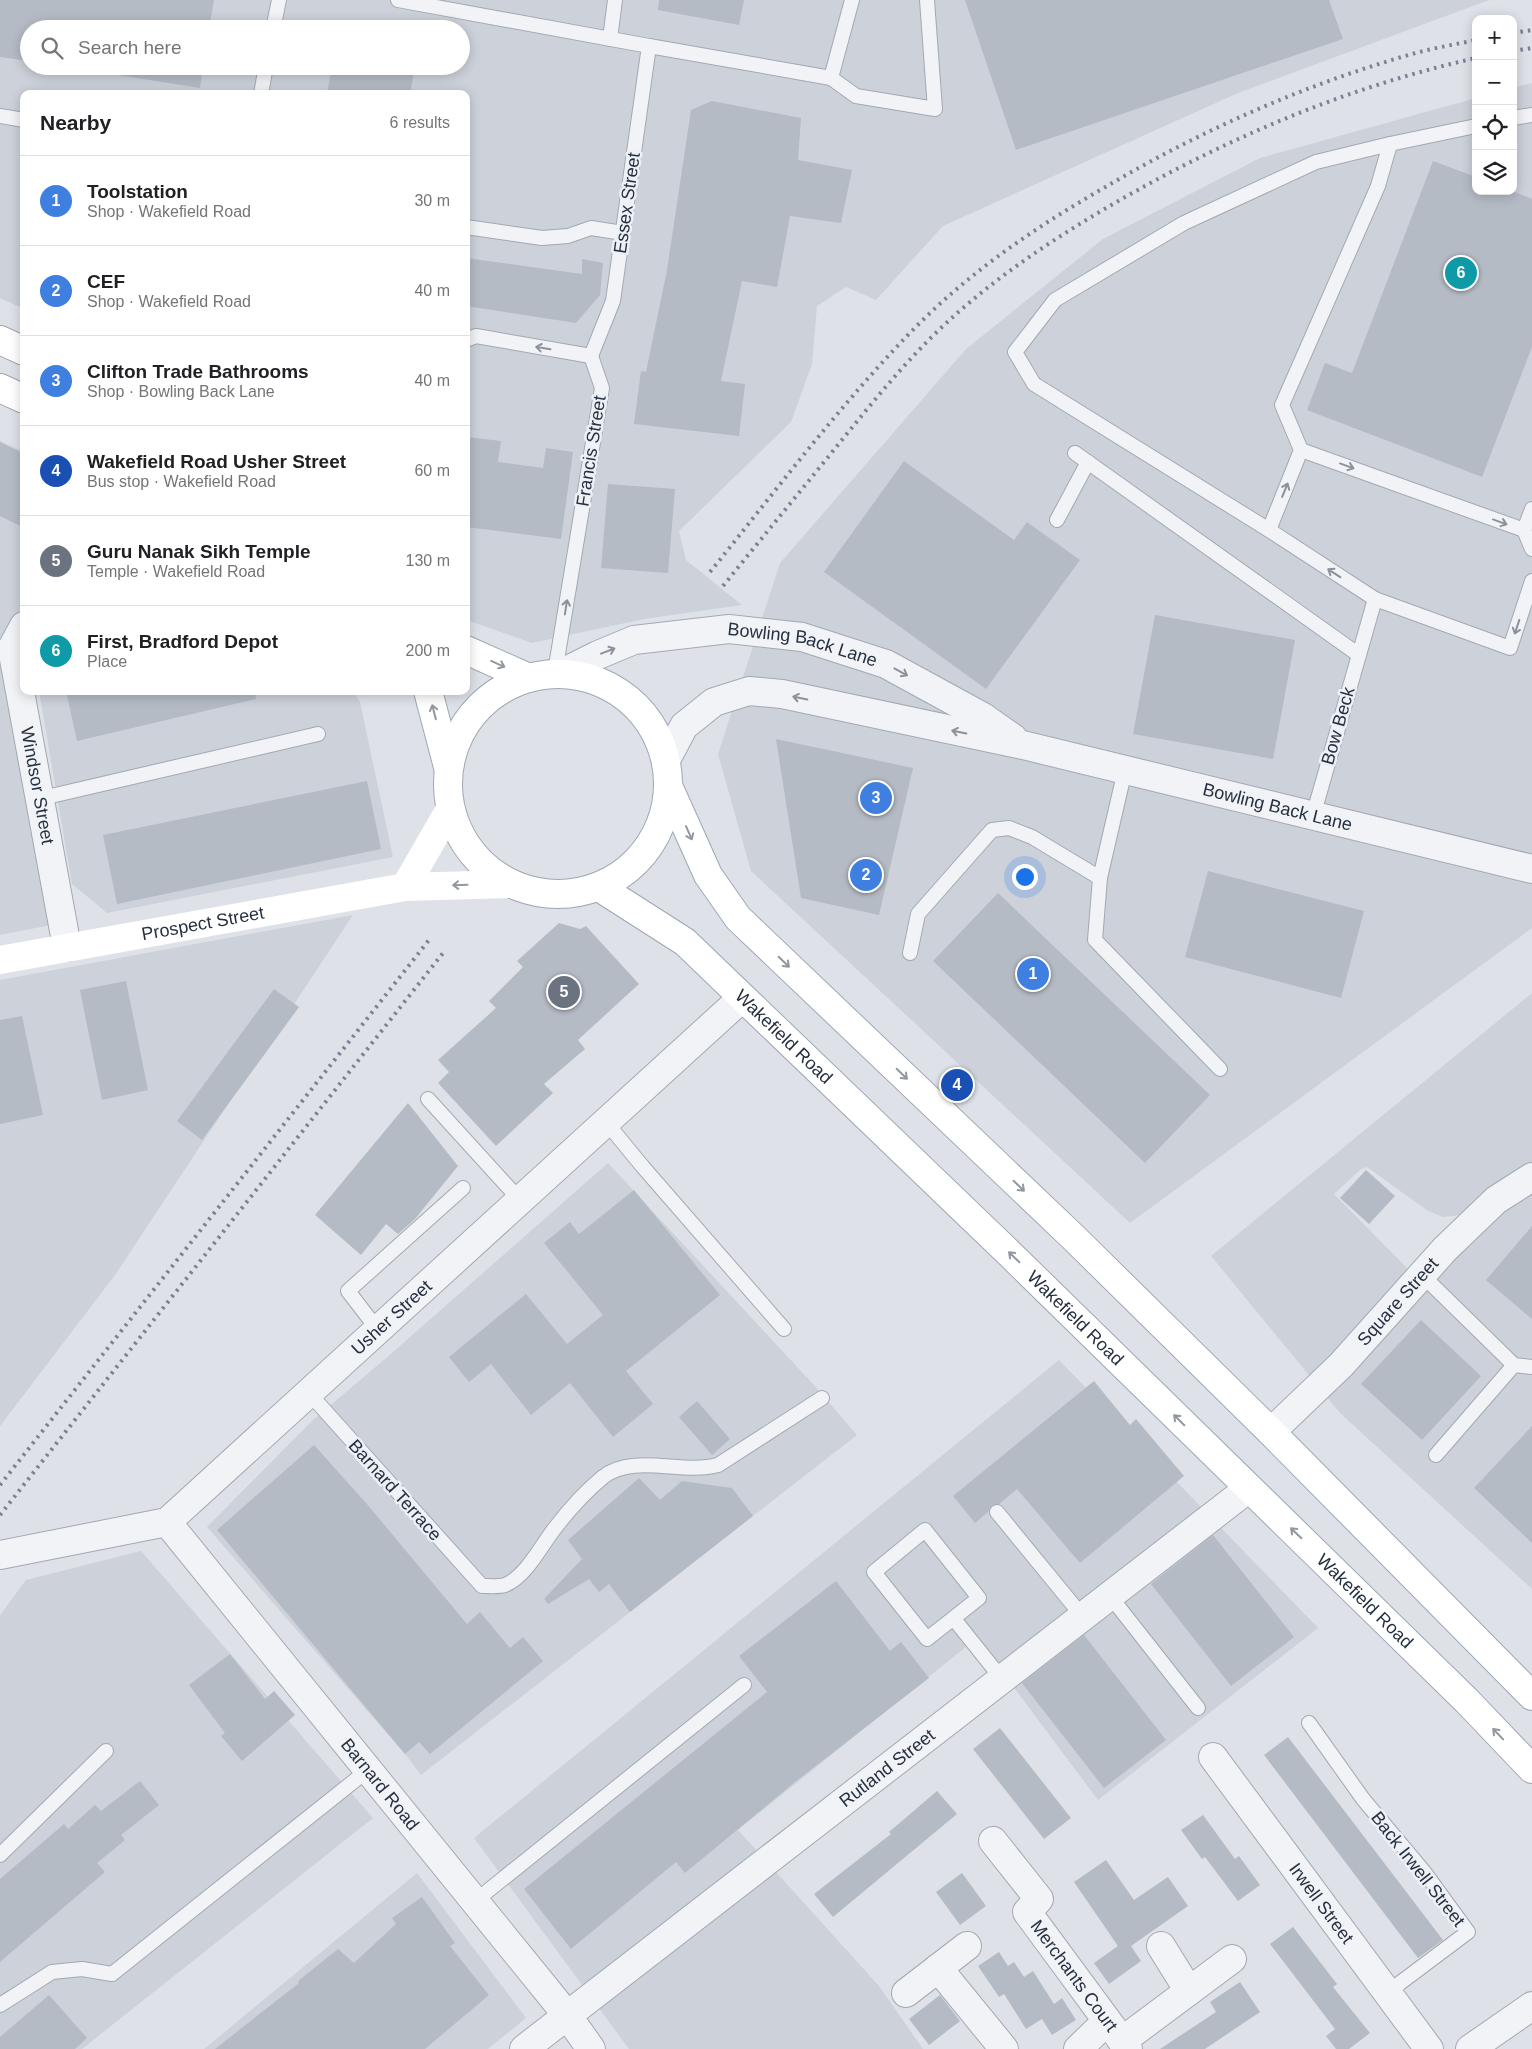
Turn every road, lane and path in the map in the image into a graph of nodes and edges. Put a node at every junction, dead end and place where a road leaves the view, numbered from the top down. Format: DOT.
graph roads {
  1 [pos="279,0"];
  2 [pos="398,0"];
  3 [pos="615,0"];
  4 [pos="852,0"];
  5 [pos="927,0"];
  6 [pos="275,20"];
  7 [pos="610,39"];
  8 [pos="649,46"];
  9 [pos="264,75"];
  10 [pos="831,78"];
  11 [pos="261,90"];
  12 [pos="1532,115"];
  13 [pos="0,116"];
  14 [pos="1517,117"];
  15 [pos="20,119"];
  16 [pos="1472,127"];
  17 [pos="1390,144"];
  18 [pos="470,228"];
  19 [pos="623,233"];
  20 [pos="470,338"];
  21 [pos="0,340"];
  22 [pos="20,349"];
  23 [pos="591,356"];
  24 [pos="0,388"];
  25 [pos="20,397"];
  26 [pos="1301,450"];
  27 [pos="1075,453"];
  28 [pos="1088,462"];
  29 [pos="1532,509"];
  30 [pos="1057,520"];
  31 [pos="1269,530"];
  32 [pos="1524,530"];
  33 [pos="1532,549"];
  34 [pos="1532,581"];
  35 [pos="1375,599"];
  36 [pos="20,633"];
  37 [pos="470,652"];
  38 [pos="1358,656"];
  39 [pos="560,672"];
  40 [pos="529,678"];
  41 [pos="20,694"];
  42 [pos="20,695"];
  43 [pos="429,695"];
  44 [pos="318,734"];
  45 [pos="1024,745"];
  46 [pos="666,760"];
  47 [pos="448,767"];
  48 [pos="1125,770"];
  49 [pos="669,788"];
  50 [pos="38,799"];
  51 [pos="450,809"];
  52 [pos="1313,816"];
  53 [pos="1532,869"];
  54 [pos="1100,878"];
  55 [pos="509,884"];
  56 [pos="405,887"];
  57 [pos="599,887"];
  58 [pos="67,947"];
  59 [pos="910,953"];
  60 [pos="0,960"];
  61 [pos="742,998"];
  62 [pos="1220,1069"];
  63 [pos="428,1099"];
  64 [pos="606,1122"];
  65 [pos="1532,1177"];
  66 [pos="463,1188"];
  67 [pos="520,1200"];
  68 [pos="1422,1275"];
  69 [pos="784,1329"];
  70 [pos="378,1330"];
  71 [pos="1514,1365"];
  72 [pos="1532,1367"];
  73 [pos="308,1393"];
  74 [pos="822,1398"];
  75 [pos="1271,1432"];
  76 [pos="1436,1455"];
  77 [pos="1249,1488"];
  78 [pos="998,1512"];
  79 [pos="167,1522"];
  80 [pos="10,1554"];
  81 [pos="1110,1596"];
  82 [pos="1083,1617"];
  83 [pos="954,1619"];
  84 [pos="1002,1679"];
  85 [pos="744,1685"];
  86 [pos="1532,1696"];
  87 [pos="1198,1708"];
  88 [pos="1309,1723"];
  89 [pos="106,1752"];
  90 [pos="1213,1757"];
  91 [pos="1532,1769"];
  92 [pos="368,1770"];
  93 [pos="993,1841"];
  94 [pos="0,1855"];
  95 [pos="474,1902"];
  96 [pos="966,1946"];
  97 [pos="1161,1946"];
  98 [pos="1232,1959"];
  99 [pos="938,1968"];
  100 [pos="1189,1991"];
  101 [pos="906,1993"];
  102 [pos="1388,1994"];
  103 [pos="0,2005"];
  104 [pos="1532,2006"];
  105 [pos="567,2015"];
  106 [pos="1119,2037"];
  107 [pos="524,2049"];
  108 [pos="591,2049"];
  109 [pos="1004,2049"];
  110 [pos="1078,2049"];
  111 [pos="1429,2049"];
  112 [pos="1470,2049"];
  1 -- 6 [label="lane"];
  2 -- 7 [label="lane"];
  3 -- 7 [label="lane"];
  4 -- 10 [label="lane"];
  5 -- 10 [label="lane"];
  7 -- 8 [label="lane"];
  8 -- 10 [label="lane"];
  8 -- 19 [label="lane, Essex Street"];
  9 -- 11 [label="lane"];
  12 -- 14 [label="lane"];
  13 -- 15 [label="lane"];
  16 -- 17 [label="lane"];
  17 -- 26 [label="lane"];
  17 -- 31 [label="lane"];
  18 -- 19 [label="lane"];
  19 -- 23 [label="lane, Essex Street"];
  23 -- 20 [label="lane, one-way"];
  21 -- 22 [label="main road"];
  39 -- 23 [label="lane, Francis Street, one-way"];
  24 -- 25 [label="main road"];
  31 -- 26 [label="lane, one-way"];
  26 -- 32 [label="lane, one-way"];
  27 -- 28 [label="lane"];
  28 -- 30 [label="lane"];
  28 -- 38 [label="lane"];
  29 -- 32 [label="lane"];
  35 -- 31 [label="lane, one-way"];
  32 -- 33 [label="lane"];
  34 -- 35 [label="lane, one-way"];
  35 -- 38 [label="lane, Bow Beck"];
  36 -- 41 [label="street, Windsor Street"];
  37 -- 40 [label="main road, one-way"];
  38 -- 52 [label="lane, Bow Beck"];
  39 -- 40 [label="main road"];
  39 -- 45 [label="street, Bowling Back Lane, one-way"];
  39 -- 46 [label="main road"];
  40 -- 47 [label="main road"];
  42 -- 50 [label="street, Windsor Street"];
  47 -- 43 [label="main road, one-way"];
  44 -- 50 [label="lane"];
  45 -- 46 [label="street, Bowling Back Lane, one-way"];
  45 -- 48 [label="street, Bowling Back Lane"];
  46 -- 49 [label="main road"];
  47 -- 51 [label="main road"];
  48 -- 52 [label="street, Bowling Back Lane"];
  48 -- 54 [label="lane"];
  49 -- 57 [label="main road"];
  49 -- 75 [label="main road, one-way"];
  50 -- 58 [label="street, Windsor Street"];
  51 -- 55 [label="main road"];
  51 -- 56 [label="main road"];
  52 -- 53 [label="street, Bowling Back Lane"];
  54 -- 59 [label="lane"];
  54 -- 62 [label="lane"];
  55 -- 56 [label="main road, Prospect Street, one-way"];
  55 -- 57 [label="main road"];
  56 -- 58 [label="main road, Prospect Street"];
  57 -- 61 [label="main road, Wakefield Road"];
  58 -- 60 [label="main road, Prospect Street"];
  61 -- 64 [label="street, Usher Street"];
  77 -- 61 [label="main road, Wakefield Road, one-way"];
  63 -- 67 [label="lane"];
  64 -- 67 [label="street, Usher Street"];
  64 -- 69 [label="lane"];
  65 -- 68 [label="street, Square Street"];
  66 -- 70 [label="lane"];
  67 -- 70 [label="street, Usher Street"];
  68 -- 71 [label="lane"];
  68 -- 75 [label="street, Square Street"];
  70 -- 73 [label="street, Usher Street"];
  71 -- 72 [label="lane"];
  71 -- 76 [label="lane"];
  73 -- 74 [label="lane, Barnard Terrace"];
  73 -- 79 [label="street, Usher Street"];
  75 -- 86 [label="main road"];
  77 -- 81 [label="street, Rutland Street"];
  91 -- 77 [label="main road, Wakefield Road, one-way"];
  78 -- 82 [label="lane"];
  79 -- 80 [label="street"];
  79 -- 92 [label="street, Barnard Road"];
  81 -- 82 [label="street, Rutland Street"];
  81 -- 87 [label="lane"];
  82 -- 84 [label="street, Rutland Street"];
  83 -- 83 [label="lane"];
  83 -- 84 [label="lane"];
  84 -- 105 [label="street, Rutland Street"];
  85 -- 95 [label="lane"];
  88 -- 102 [label="lane, Back Irwell Street"];
  89 -- 94 [label="lane"];
  90 -- 102 [label="street, Irwell Street"];
  92 -- 95 [label="street, Barnard Road"];
  92 -- 103 [label="lane"];
  93 -- 106 [label="street, Merchants Court"];
  95 -- 105 [label="street, Barnard Road"];
  96 -- 99 [label="street"];
  97 -- 100 [label="street"];
  98 -- 100 [label="street"];
  99 -- 101 [label="street"];
  99 -- 109 [label="street"];
  100 -- 106 [label="street"];
  102 -- 111 [label="street, Irwell Street"];
  104 -- 112 [label="street"];
  105 -- 107 [label="street, Rutland Street"];
  105 -- 108 [label="street, Barnard Road"];
  106 -- 110 [label="street"];
}
